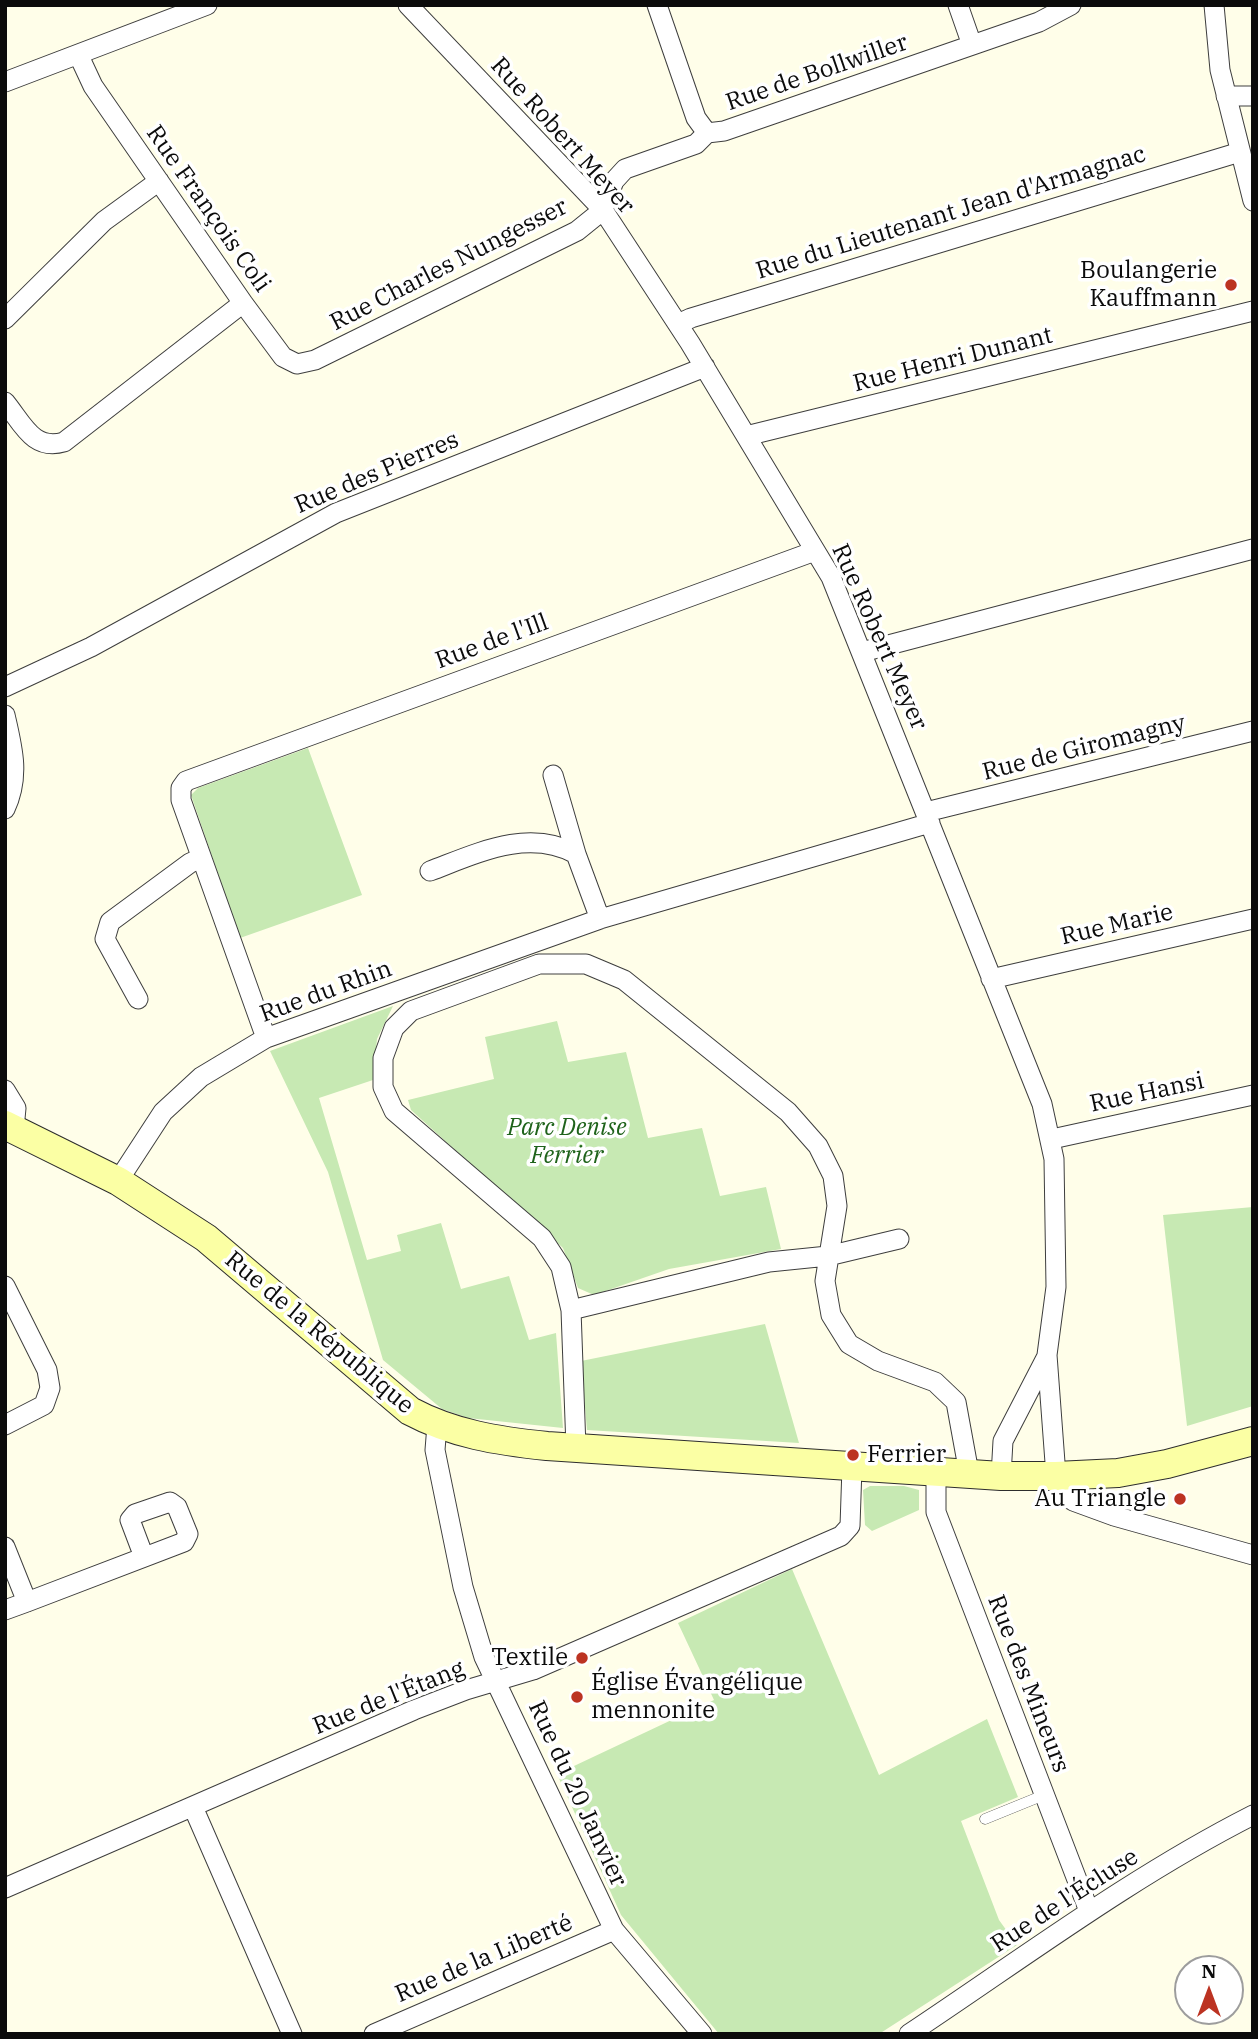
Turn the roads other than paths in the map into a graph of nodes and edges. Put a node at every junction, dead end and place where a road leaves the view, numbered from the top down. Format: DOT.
graph roads {
  1 [pos="207,5"];
  2 [pos="408,5"];
  3 [pos="657,5"];
  4 [pos="958,5"];
  5 [pos="1071,5"];
  6 [pos="1214,5"];
  7 [pos="972,45"];
  8 [pos="79,56"];
  9 [pos="5,82"];
  10 [pos="1226,96"];
  11 [pos="1253,96"];
  12 [pos="707,133"];
  13 [pos="1240,152"];
  14 [pos="159,181"];
  15 [pos="1253,201"];
  16 [pos="603,210"];
  17 [pos="243,303"];
  18 [pos="1253,311"];
  19 [pos="5,319"];
  20 [pos="678,324"];
  21 [pos="315,360"];
  22 [pos="705,367"];
  23 [pos="5,402"];
  24 [pos="746,436"];
  25 [pos="1253,550"];
  26 [pos="815,551"];
  27 [pos="862,652"];
  28 [pos="5,687"];
  29 [pos="5,715"];
  30 [pos="1253,731"];
  31 [pos="553,775"];
  32 [pos="5,809"];
  33 [pos="928,818"];
  34 [pos="576,853"];
  35 [pos="201,858"];
  36 [pos="430,871"];
  37 [pos="600,919"];
  38 [pos="1253,919"];
  39 [pos="992,979"];
  40 [pos="138,999"];
  41 [pos="266,1038"];
  42 [pos="5,1090"];
  43 [pos="1253,1095"];
  44 [pos="10,1127"];
  45 [pos="1052,1139"];
  46 [pos="118,1181"];
  47 [pos="899,1239"];
  48 [pos="828,1256"];
  49 [pos="5,1286"];
  50 [pos="572,1310"];
  51 [pos="1047,1355"];
  52 [pos="5,1425"];
  53 [pos="437,1425"];
  54 [pos="1253,1441"];
  55 [pos="576,1448"];
  56 [pos="852,1467"];
  57 [pos="951,1472"];
  58 [pos="1001,1476"];
  59 [pos="1056,1476"];
  60 [pos="5,1547"];
  61 [pos="1253,1555"];
  62 [pos="144,1557"];
  63 [pos="27,1602"];
  64 [pos="5,1610"];
  65 [pos="497,1683"];
  66 [pos="1044,1796"];
  67 [pos="193,1807"];
  68 [pos="1253,1815"];
  69 [pos="985,1819"];
  70 [pos="5,1888"];
  71 [pos="1089,1911"];
  72 [pos="614,1930"];
  73 [pos="292,2034"];
  74 [pos="374,2034"];
  75 [pos="702,2034"];
  76 [pos="909,2034"];
  1 -- 8 [label="street"];
  2 -- 16 [label="street, Rue Robert Meyer"];
  3 -- 12 [label="street"];
  4 -- 7 [label="street"];
  5 -- 7 [label="street, Rue de Bollwiller"];
  6 -- 10 [label="street"];
  7 -- 12 [label="street, Rue de Bollwiller"];
  8 -- 9 [label="street"];
  8 -- 14 [label="street, Rue François Coli"];
  10 -- 11 [label="street"];
  10 -- 13 [label="street"];
  12 -- 16 [label="street, Rue de Bollwiller"];
  13 -- 15 [label="street"];
  13 -- 20 [label="street, Rue du Lieutenant Jean d'Armagnac"];
  14 -- 17 [label="street, Rue François Coli"];
  14 -- 19 [label="street"];
  16 -- 20 [label="street, Rue Robert Meyer"];
  16 -- 21 [label="street, Rue Charles Nungesser"];
  17 -- 21 [label="street, Rue François Coli"];
  17 -- 23 [label="street"];
  18 -- 24 [label="street, Rue Henri Dunant"];
  20 -- 22 [label="street, Rue Robert Meyer"];
  22 -- 24 [label="street, Rue Robert Meyer"];
  22 -- 28 [label="street, Rue des Pierres"];
  24 -- 26 [label="street, Rue Robert Meyer"];
  25 -- 27 [label="street"];
  26 -- 27 [label="street, Rue Robert Meyer"];
  26 -- 35 [label="street, Rue de l'Ill"];
  27 -- 33 [label="street, Rue Robert Meyer"];
  29 -- 32 [label="street"];
  30 -- 33 [label="street, Rue de Giromagny"];
  31 -- 34 [label="street"];
  33 -- 37 [label="street, Rue du Rhin"];
  33 -- 39 [label="street, Rue Robert Meyer"];
  34 -- 36 [label="street"];
  34 -- 37 [label="street"];
  35 -- 40 [label="street"];
  35 -- 41 [label="street"];
  37 -- 41 [label="street, Rue du Rhin"];
  38 -- 39 [label="street, Rue Marie"];
  39 -- 45 [label="street, Rue Robert Meyer"];
  41 -- 46 [label="street, Rue du Rhin"];
  42 -- 44 [label="street, Rue de la République"];
  43 -- 45 [label="street, Rue Hansi"];
  44 -- 46 [label="main road, Rue de la République"];
  45 -- 51 [label="street, Rue Robert Meyer"];
  46 -- 53 [label="main road, Rue de la République"];
  47 -- 48 [label="street"];
  48 -- 50 [label="street"];
  48 -- 50 [label="street"];
  48 -- 57 [label="street"];
  49 -- 52 [label="street"];
  50 -- 55 [label="street"];
  51 -- 58 [label="street, Rue Robert Meyer"];
  51 -- 59 [label="street, Rue Robert Meyer"];
  53 -- 55 [label="main road, Rue de la République"];
  53 -- 65 [label="street, Rue du 20 Janvier"];
  54 -- 59 [label="main road, Rue de la République"];
  55 -- 56 [label="main road, Rue de la République"];
  56 -- 57 [label="main road, Rue de la République"];
  56 -- 65 [label="street, Rue de l'Étang"];
  57 -- 58 [label="main road, Rue de la République"];
  57 -- 66 [label="street, Rue des Mineurs"];
  58 -- 59 [label="main road, Rue de la République"];
  59 -- 61 [label="street"];
  60 -- 63 [label="street"];
  62 -- 63 [label="street"];
  63 -- 64 [label="street"];
  65 -- 67 [label="street, Rue de l'Étang"];
  65 -- 72 [label="street, Rue du 20 Janvier"];
  66 -- 69 [label="lane"];
  66 -- 71 [label="street, Rue des Mineurs"];
  67 -- 70 [label="street, Rue de l'Étang"];
  67 -- 73 [label="street"];
  68 -- 71 [label="street, Rue de l'Écluse"];
  71 -- 76 [label="street, Rue de l'Écluse"];
  72 -- 74 [label="street, Rue de la Liberté"];
  72 -- 75 [label="street, Rue du 20 Janvier"];
}
